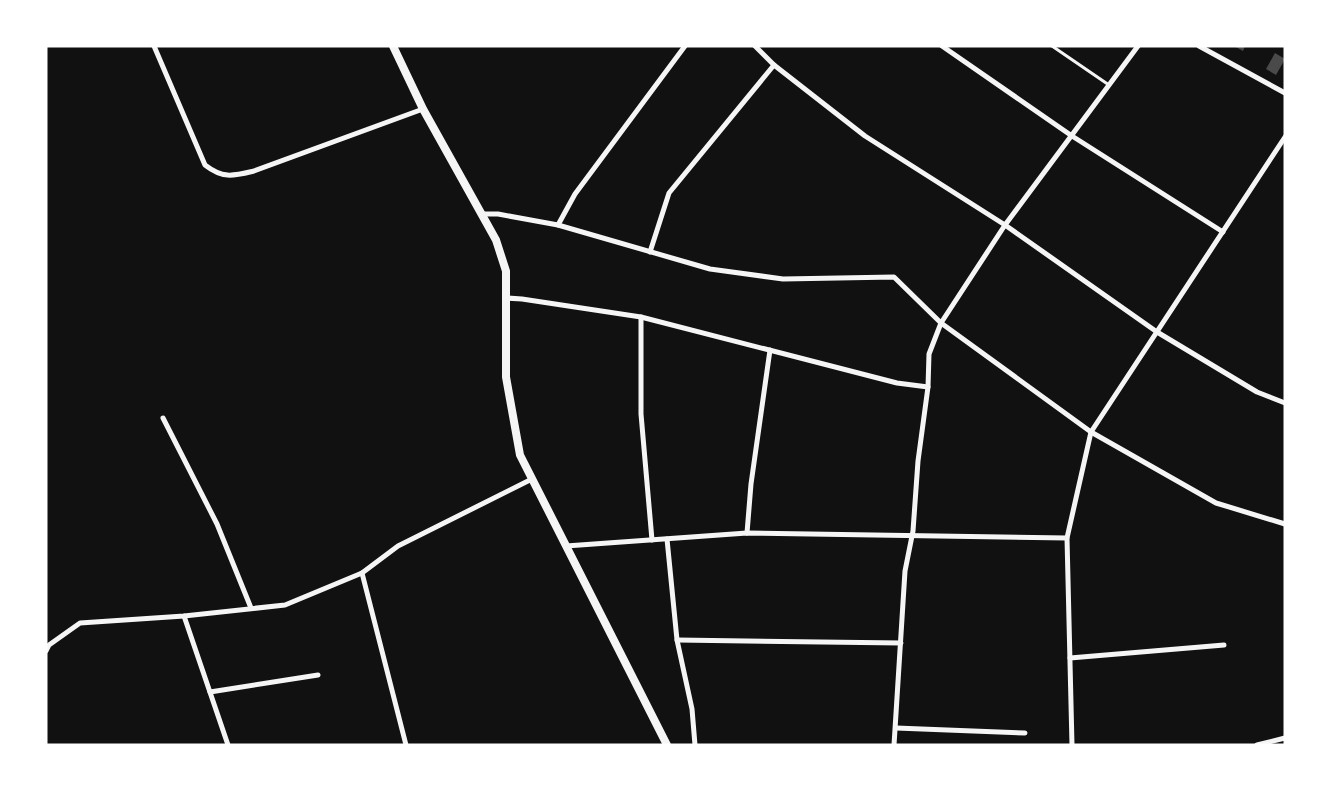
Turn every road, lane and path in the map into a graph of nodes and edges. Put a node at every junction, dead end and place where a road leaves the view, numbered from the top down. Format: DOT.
graph roads {
  1 [pos="154,46"];
  2 [pos="393,46"];
  3 [pos="685,46"];
  4 [pos="755,46"];
  5 [pos="942,46"];
  6 [pos="1052,46"];
  7 [pos="1138,46"];
  8 [pos="1199,46"];
  9 [pos="774,65"];
  10 [pos="1110,85"];
  11 [pos="1285,93"];
  12 [pos="424,109"];
  13 [pos="1072,136"];
  14 [pos="1285,137"];
  15 [pos="481,214"];
  16 [pos="558,225"];
  17 [pos="1005,225"];
  18 [pos="1223,232"];
  19 [pos="650,252"];
  20 [pos="506,298"];
  21 [pos="641,317"];
  22 [pos="941,323"];
  23 [pos="1157,332"];
  24 [pos="770,350"];
  25 [pos="928,387"];
  26 [pos="1285,403"];
  27 [pos="163,418"];
  28 [pos="1090,432"];
  29 [pos="532,479"];
  30 [pos="1285,524"];
  31 [pos="747,533"];
  32 [pos="912,535"];
  33 [pos="1067,538"];
  34 [pos="666,539"];
  35 [pos="652,540"];
  36 [pos="566,546"];
  37 [pos="362,573"];
  38 [pos="251,608"];
  39 [pos="184,616"];
  40 [pos="677,640"];
  41 [pos="901,643"];
  42 [pos="1224,645"];
  43 [pos="46,651"];
  44 [pos="1070,658"];
  45 [pos="318,674"];
  46 [pos="210,692"];
  47 [pos="896,728"];
  48 [pos="1025,733"];
  49 [pos="1285,738"];
  50 [pos="228,745"];
  51 [pos="406,745"];
  52 [pos="667,745"];
  53 [pos="695,745"];
  54 [pos="894,745"];
  55 [pos="1072,745"];
  56 [pos="1256,745"];
  1 -- 12 [label="street"];
  2 -- 12 [label="street"];
  3 -- 16 [label="street"];
  4 -- 9 [label="street"];
  5 -- 13 [label="street"];
  6 -- 10 [label="lane"];
  7 -- 10 [label="street"];
  8 -- 11 [label="street"];
  9 -- 17 [label="street"];
  9 -- 19 [label="street"];
  10 -- 13 [label="street"];
  12 -- 15 [label="street"];
  13 -- 17 [label="street"];
  13 -- 18 [label="street"];
  14 -- 18 [label="street"];
  15 -- 16 [label="street"];
  15 -- 20 [label="street"];
  16 -- 19 [label="street"];
  17 -- 22 [label="street"];
  17 -- 23 [label="street"];
  18 -- 23 [label="street"];
  19 -- 22 [label="street"];
  20 -- 21 [label="street"];
  20 -- 29 [label="street"];
  21 -- 24 [label="street"];
  21 -- 35 [label="street"];
  22 -- 25 [label="street"];
  22 -- 28 [label="street"];
  23 -- 26 [label="street"];
  23 -- 28 [label="street"];
  24 -- 25 [label="street"];
  24 -- 31 [label="street"];
  25 -- 32 [label="street"];
  27 -- 38 [label="street"];
  28 -- 30 [label="street"];
  28 -- 33 [label="street"];
  29 -- 36 [label="street"];
  29 -- 37 [label="street"];
  31 -- 32 [label="street"];
  31 -- 34 [label="street"];
  32 -- 33 [label="street"];
  32 -- 41 [label="street"];
  33 -- 44 [label="street"];
  34 -- 35 [label="street"];
  34 -- 40 [label="street"];
  35 -- 36 [label="street"];
  36 -- 52 [label="street"];
  37 -- 38 [label="street"];
  37 -- 51 [label="street"];
  38 -- 39 [label="street"];
  39 -- 43 [label="street"];
  39 -- 46 [label="street"];
  40 -- 41 [label="street"];
  40 -- 53 [label="street"];
  41 -- 47 [label="street"];
  42 -- 44 [label="street"];
  44 -- 55 [label="street"];
  45 -- 46 [label="street"];
  46 -- 50 [label="street"];
  47 -- 48 [label="street"];
  47 -- 54 [label="street"];
  49 -- 56 [label="street"];
}
